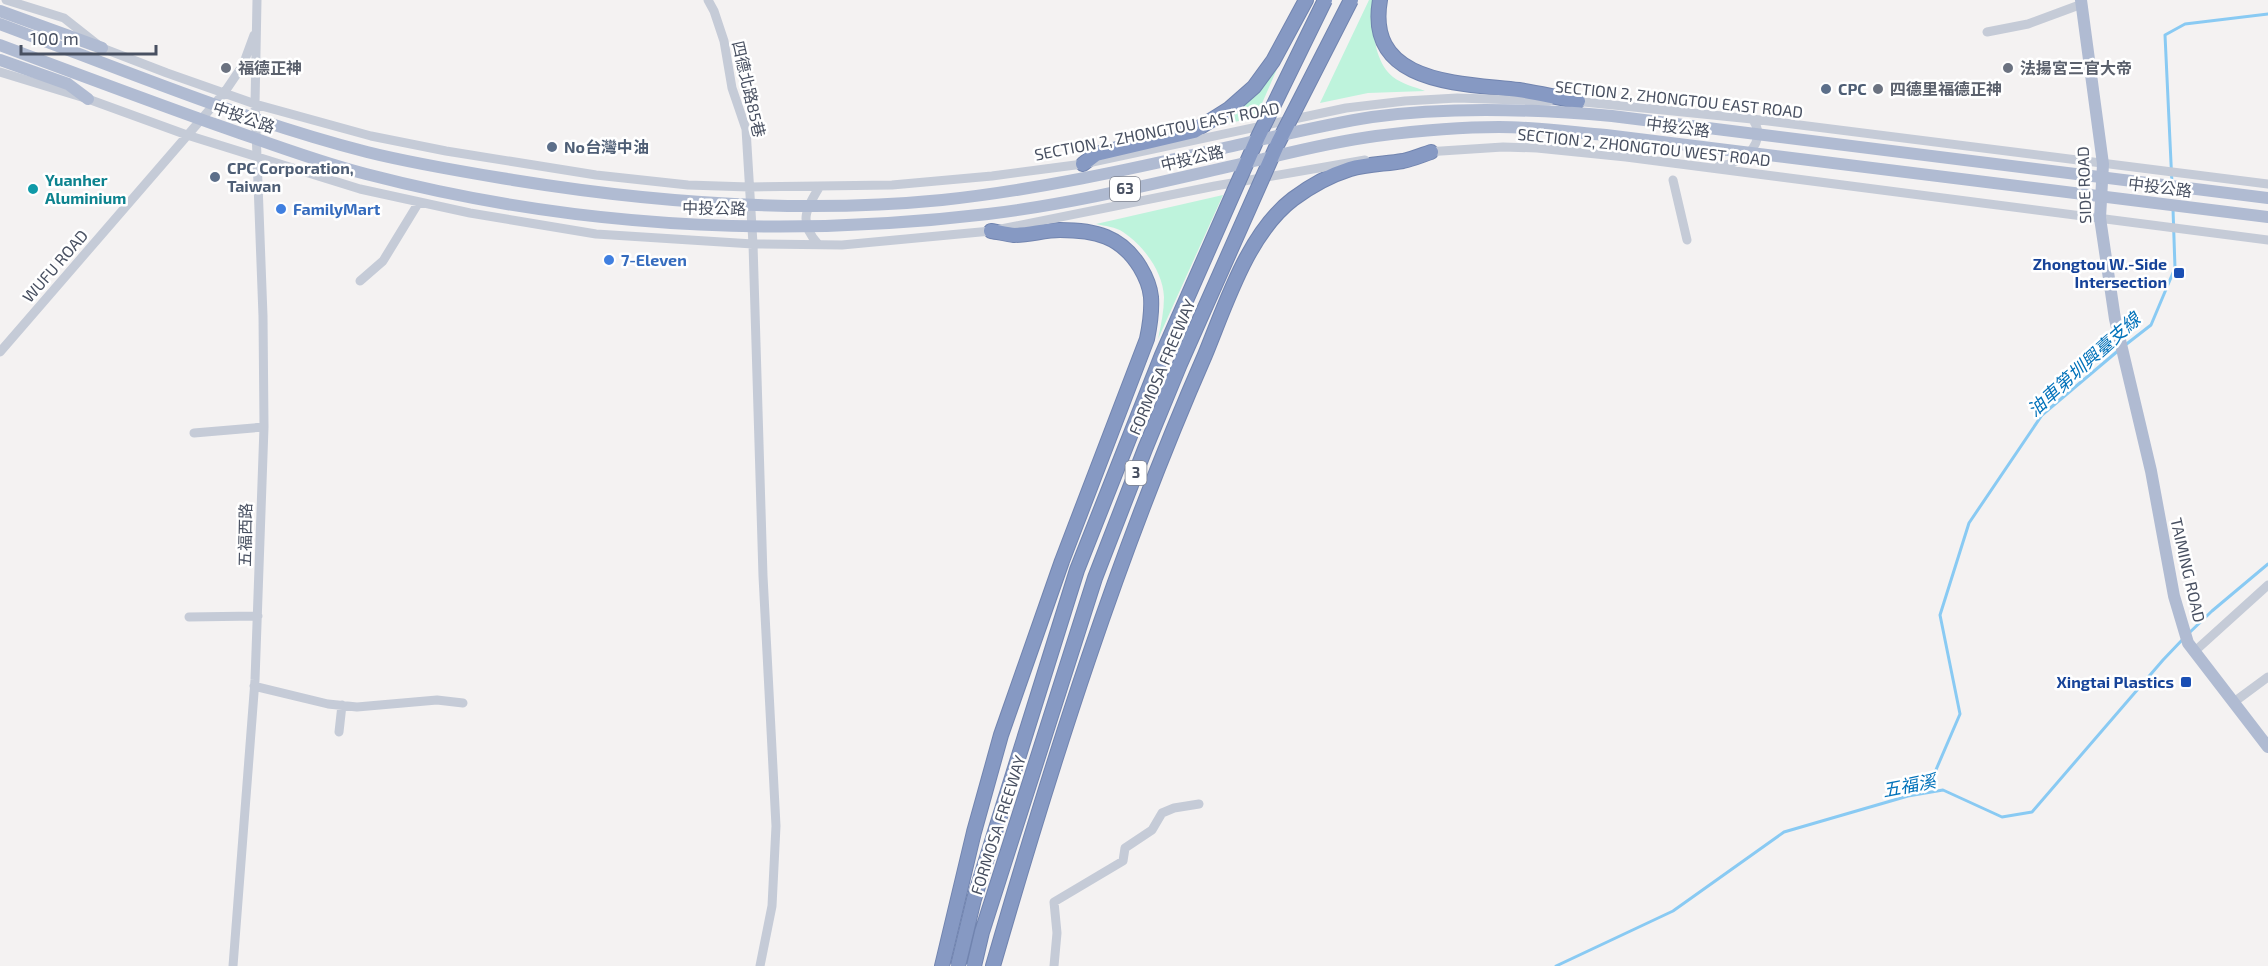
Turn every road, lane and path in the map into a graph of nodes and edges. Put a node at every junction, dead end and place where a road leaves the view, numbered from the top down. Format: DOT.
graph roads {
  1 [pos="6,0"];
  2 [pos="257,0"];
  3 [pos="708,0"];
  4 [pos="1306,0"];
  5 [pos="1325,0"];
  6 [pos="1351,0"];
  7 [pos="1380,0"];
  8 [pos="2082,2"];
  9 [pos="0,11"];
  10 [pos="0,24"];
  11 [pos="257,26"];
  12 [pos="1987,32"];
  13 [pos="0,45"];
  14 [pos="102,48"];
  15 [pos="0,60"];
  16 [pos="0,72"];
  17 [pos="224,93"];
  18 [pos="88,99"];
  19 [pos="1578,101"];
  20 [pos="255,104"];
  21 [pos="1752,119"];
  22 [pos="187,135"];
  23 [pos="1431,152"];
  24 [pos="255,157"];
  25 [pos="1083,164"];
  26 [pos="2103,164"];
  27 [pos="1713,168"];
  28 [pos="1673,180"];
  29 [pos="2268,184"];
  30 [pos="820,186"];
  31 [pos="749,187"];
  32 [pos="2268,198"];
  33 [pos="419,202"];
  34 [pos="2268,217"];
  35 [pos="2100,218"];
  36 [pos="991,231"];
  37 [pos="1687,240"];
  38 [pos="2268,240"];
  39 [pos="753,244"];
  40 [pos="818,244"];
  41 [pos="360,281"];
  42 [pos="0,352"];
  43 [pos="2137,411"];
  44 [pos="264,427"];
  45 [pos="194,433"];
  46 [pos="2268,585"];
  47 [pos="258,616"];
  48 [pos="189,617"];
  49 [pos="2192,647"];
  50 [pos="2268,677"];
  51 [pos="254,686"];
  52 [pos="2234,702"];
  53 [pos="463,703"];
  54 [pos="342,705"];
  55 [pos="339,732"];
  56 [pos="2268,747"];
  57 [pos="1199,804"];
  58 [pos="233,966"];
  59 [pos="760,966"];
  60 [pos="942,966"];
  61 [pos="958,966"];
  62 [pos="974,966"];
  63 [pos="993,966"];
  64 [pos="1054,966"];
  1 -- 14 [label="street, SECTION 2, ZHONGTOU EAST ROAD"];
  2 -- 11 [label="street, 五福西路"];
  3 -- 31 [label="street, 四德北路85巷"];
  4 -- 25 [label="highway"];
  5 -- 61 [label="highway, FORMOSA FREEWAY / 3, bridge"];
  6 -- 62 [label="highway, FORMOSA FREEWAY / 3, bridge"];
  7 -- 19 [label="highway"];
  8 -- 12 [label="street"];
  8 -- 26 [label="main road, SIDE ROAD"];
  9 -- 14 [label="main road"];
  10 -- 32 [label="main road, 中投公路 / 63, bridge"];
  11 -- 17 [label="street, WUFU ROAD"];
  11 -- 20 [label="street, 五福西路"];
  13 -- 34 [label="main road, 中投公路 / 63, bridge"];
  14 -- 17 [label="street, SECTION 2, ZHONGTOU EAST ROAD"];
  15 -- 18 [label="main road"];
  16 -- 18 [label="street, SECTION 2, ZHONGTOU WEST ROAD"];
  17 -- 20 [label="street, SECTION 2, ZHONGTOU EAST ROAD"];
  17 -- 22 [label="street, WUFU ROAD"];
  18 -- 22 [label="street, SECTION 2, ZHONGTOU WEST ROAD"];
  19 -- 21 [label="street, SECTION 2, ZHONGTOU EAST ROAD"];
  19 -- 25 [label="street, SECTION 2, ZHONGTOU EAST ROAD"];
  20 -- 24 [label="street, 五福西路"];
  20 -- 31 [label="street, SECTION 2, ZHONGTOU EAST ROAD"];
  21 -- 26 [label="street, SECTION 2, ZHONGTOU EAST ROAD"];
  21 -- 27 [label="street"];
  22 -- 24 [label="street, SECTION 2, ZHONGTOU WEST ROAD"];
  22 -- 42 [label="street, WUFU ROAD"];
  23 -- 27 [label="street, SECTION 2, ZHONGTOU WEST ROAD"];
  23 -- 36 [label="street, SECTION 2, ZHONGTOU WEST ROAD"];
  23 -- 63 [label="highway"];
  24 -- 33 [label="street, SECTION 2, ZHONGTOU WEST ROAD"];
  24 -- 44 [label="street, 五福西路"];
  25 -- 30 [label="street, SECTION 2, ZHONGTOU EAST ROAD"];
  26 -- 29 [label="street, SECTION 2, ZHONGTOU EAST ROAD"];
  26 -- 35 [label="main road, SIDE ROAD"];
  27 -- 35 [label="street, SECTION 2, ZHONGTOU WEST ROAD"];
  28 -- 37 [label="street"];
  30 -- 31 [label="street, SECTION 2, ZHONGTOU EAST ROAD"];
  30 -- 40 [label="street"];
  31 -- 39 [label="street, 四德北路85巷"];
  33 -- 39 [label="street, SECTION 2, ZHONGTOU WEST ROAD"];
  33 -- 41 [label="street"];
  35 -- 38 [label="street, SECTION 2, ZHONGTOU WEST ROAD"];
  35 -- 43 [label="main road, SIDE ROAD"];
  36 -- 40 [label="street, SECTION 2, ZHONGTOU WEST ROAD"];
  36 -- 60 [label="highway"];
  39 -- 40 [label="street, SECTION 2, ZHONGTOU WEST ROAD"];
  39 -- 59 [label="street, 四德北路85巷"];
  43 -- 49 [label="main road, TAIMING ROAD"];
  44 -- 45 [label="street"];
  44 -- 47 [label="street, 五福西路"];
  46 -- 49 [label="street"];
  47 -- 48 [label="street"];
  47 -- 51 [label="street, 五福西路"];
  49 -- 52 [label="main road, TAIMING ROAD"];
  50 -- 52 [label="street"];
  51 -- 54 [label="street"];
  51 -- 58 [label="street, 五福西路"];
  52 -- 56 [label="main road, TAIMING ROAD"];
  53 -- 54 [label="street"];
  54 -- 55 [label="street"];
  57 -- 64 [label="street"];
}
